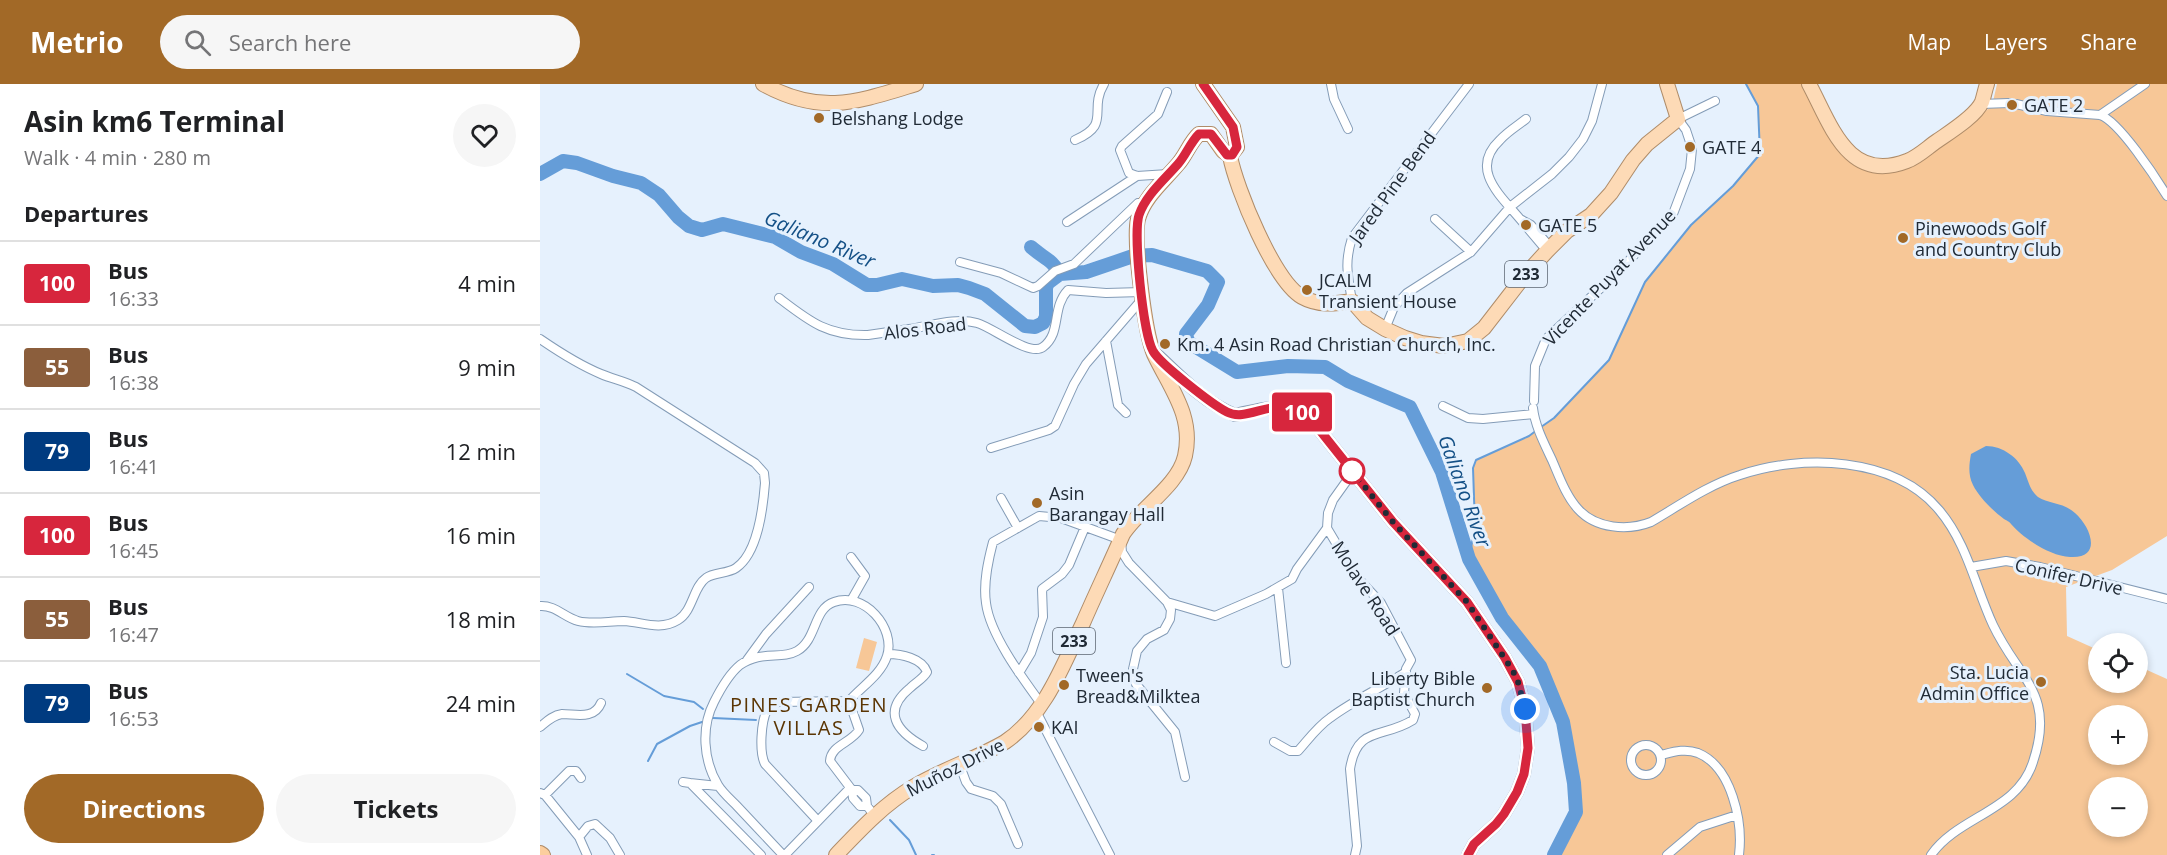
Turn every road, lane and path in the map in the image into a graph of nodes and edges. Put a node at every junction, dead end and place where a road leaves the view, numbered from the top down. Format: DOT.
graph roads {
  1 [pos="763,84"];
  2 [pos="916,84"];
  3 [pos="1104,84"];
  4 [pos="1203,84"];
  5 [pos="1331,84"];
  6 [pos="1469,84"];
  7 [pos="1602,84"];
  8 [pos="1667,84"];
  9 [pos="1809,84"];
  10 [pos="1987,84"];
  11 [pos="2145,84"];
  12 [pos="1167,92"];
  13 [pos="1714,100"];
  14 [pos="1982,104"];
  15 [pos="2100,115"];
  16 [pos="1678,118"];
  17 [pos="1526,119"];
  18 [pos="1348,129"];
  19 [pos="1075,140"];
  20 [pos="1230,156"];
  21 [pos="1168,174"];
  22 [pos="1137,176"];
  23 [pos="2167,196"];
  24 [pos="1144,204"];
  25 [pos="1510,207"];
  26 [pos="1435,219"];
  27 [pos="1067,222"];
  28 [pos="1549,249"];
  29 [pos="1471,252"];
  30 [pos="960,262"];
  31 [pos="1142,290"];
  32 [pos="779,298"];
  33 [pos="1352,301"];
  34 [pos="1385,329"];
  35 [pos="540,339"];
  36 [pos="1106,341"];
  37 [pos="1153,352"];
  38 [pos="1443,406"];
  39 [pos="1534,411"];
  40 [pos="1126,413"];
  41 [pos="991,448"];
  42 [pos="1353,472"];
  43 [pos="1001,498"];
  44 [pos="1085,527"];
  45 [pos="1018,528"];
  46 [pos="1327,528"];
  47 [pos="1120,540"];
  48 [pos="851,556"];
  49 [pos="1971,567"];
  50 [pos="809,587"];
  51 [pos="1278,588"];
  52 [pos="852,599"];
  53 [pos="2167,599"];
  54 [pos="1167,603"];
  55 [pos="540,606"];
  56 [pos="888,654"];
  57 [pos="747,661"];
  58 [pos="1286,663"];
  59 [pos="1406,672"];
  60 [pos="1019,673"];
  61 [pos="849,701"];
  62 [pos="601,703"];
  63 [pos="1039,709"];
  64 [pos="540,727"];
  65 [pos="1274,742"];
  66 [pos="923,746"];
  67 [pos="1661,755"];
  68 [pos="959,764"];
  69 [pos="1185,777"];
  70 [pos="581,778"];
  71 [pos="718,786"];
  72 [pos="851,789"];
  73 [pos="542,794"];
  74 [pos="871,811"];
  75 [pos="1737,815"];
  76 [pos="818,821"];
  77 [pos="579,837"];
  78 [pos="1018,844"];
  79 [pos="587,855"];
  80 [pos="620,855"];
  81 [pos="760,855"];
  82 [pos="784,855"];
  83 [pos="836,855"];
  84 [pos="1110,855"];
  85 [pos="1355,855"];
  86 [pos="1468,855"];
  87 [pos="1667,855"];
  88 [pos="1739,855"];
  89 [pos="1931,855"];
  1 -- 2 [label="main road"];
  3 -- 19 [label="street"];
  4 -- 20 [label="main road"];
  5 -- 18 [label="street"];
  6 -- 33 [label="street, Jared Pine Bend"];
  7 -- 25 [label="street"];
  8 -- 16 [label="main road, Vicente Puyat Avenue"];
  9 -- 14 [label="main road"];
  10 -- 14 [label="main road"];
  11 -- 15 [label="street"];
  12 -- 22 [label="street"];
  13 -- 16 [label="street"];
  14 -- 15 [label="street"];
  15 -- 23 [label="street"];
  16 -- 28 [label="main road, 233"];
  16 -- 39 [label="street, Vicente Puyat Avenue"];
  17 -- 25 [label="street"];
  20 -- 21 [label="main road, 233"];
  20 -- 33 [label="main road, 233"];
  21 -- 22 [label="street"];
  21 -- 24 [label="main road, 233"];
  22 -- 27 [label="street"];
  24 -- 30 [label="street"];
  24 -- 31 [label="main road, 233"];
  25 -- 28 [label="street"];
  25 -- 29 [label="street"];
  26 -- 29 [label="street"];
  28 -- 34 [label="main road, 233"];
  29 -- 34 [label="street"];
  31 -- 32 [label="street, Alos Road"];
  31 -- 36 [label="street"];
  31 -- 37 [label="main road, 233"];
  33 -- 34 [label="main road, 233"];
  35 -- 55 [label="street"];
  36 -- 40 [label="street"];
  36 -- 41 [label="street"];
  37 -- 42 [label="main road"];
  37 -- 47 [label="main road, Muñoz Drive / 233"];
  38 -- 39 [label="street"];
  39 -- 49 [label="street, Vicente Puyat Avenue"];
  42 -- 46 [label="street"];
  42 -- 86 [label="main road"];
  43 -- 45 [label="street"];
  44 -- 45 [label="street"];
  44 -- 47 [label="street"];
  44 -- 60 [label="street"];
  45 -- 60 [label="street"];
  46 -- 51 [label="street"];
  46 -- 59 [label="street, Molave Road"];
  47 -- 54 [label="street"];
  47 -- 63 [label="main road, Muñoz Drive / 233"];
  48 -- 52 [label="street"];
  49 -- 53 [label="street, Conifer Drive"];
  49 -- 89 [label="street, Vicente Puyat Avenue"];
  50 -- 57 [label="street"];
  51 -- 54 [label="street"];
  51 -- 58 [label="street"];
  52 -- 56 [label="street"];
  52 -- 57 [label="street"];
  54 -- 69 [label="street"];
  56 -- 61 [label="street"];
  56 -- 66 [label="street"];
  57 -- 71 [label="street"];
  59 -- 65 [label="street"];
  59 -- 85 [label="street, Molave Road"];
  60 -- 63 [label="street"];
  61 -- 72 [label="street"];
  61 -- 76 [label="street"];
  62 -- 64 [label="street"];
  63 -- 68 [label="main road, Muñoz Drive / 233"];
  63 -- 84 [label="street"];
  67 -- 75 [label="street"];
  68 -- 74 [label="main road, Muñoz Drive / 233"];
  68 -- 78 [label="street"];
  70 -- 73 [label="street"];
  71 -- 81 [label="street"];
  71 -- 82 [label="street"];
  72 -- 74 [label="street"];
  72 -- 76 [label="street"];
  73 -- 77 [label="street"];
  74 -- 83 [label="main road, Muñoz Drive / 233"];
  75 -- 87 [label="street"];
  75 -- 88 [label="street"];
  76 -- 82 [label="street"];
  77 -- 79 [label="street"];
  77 -- 80 [label="street"];
}
